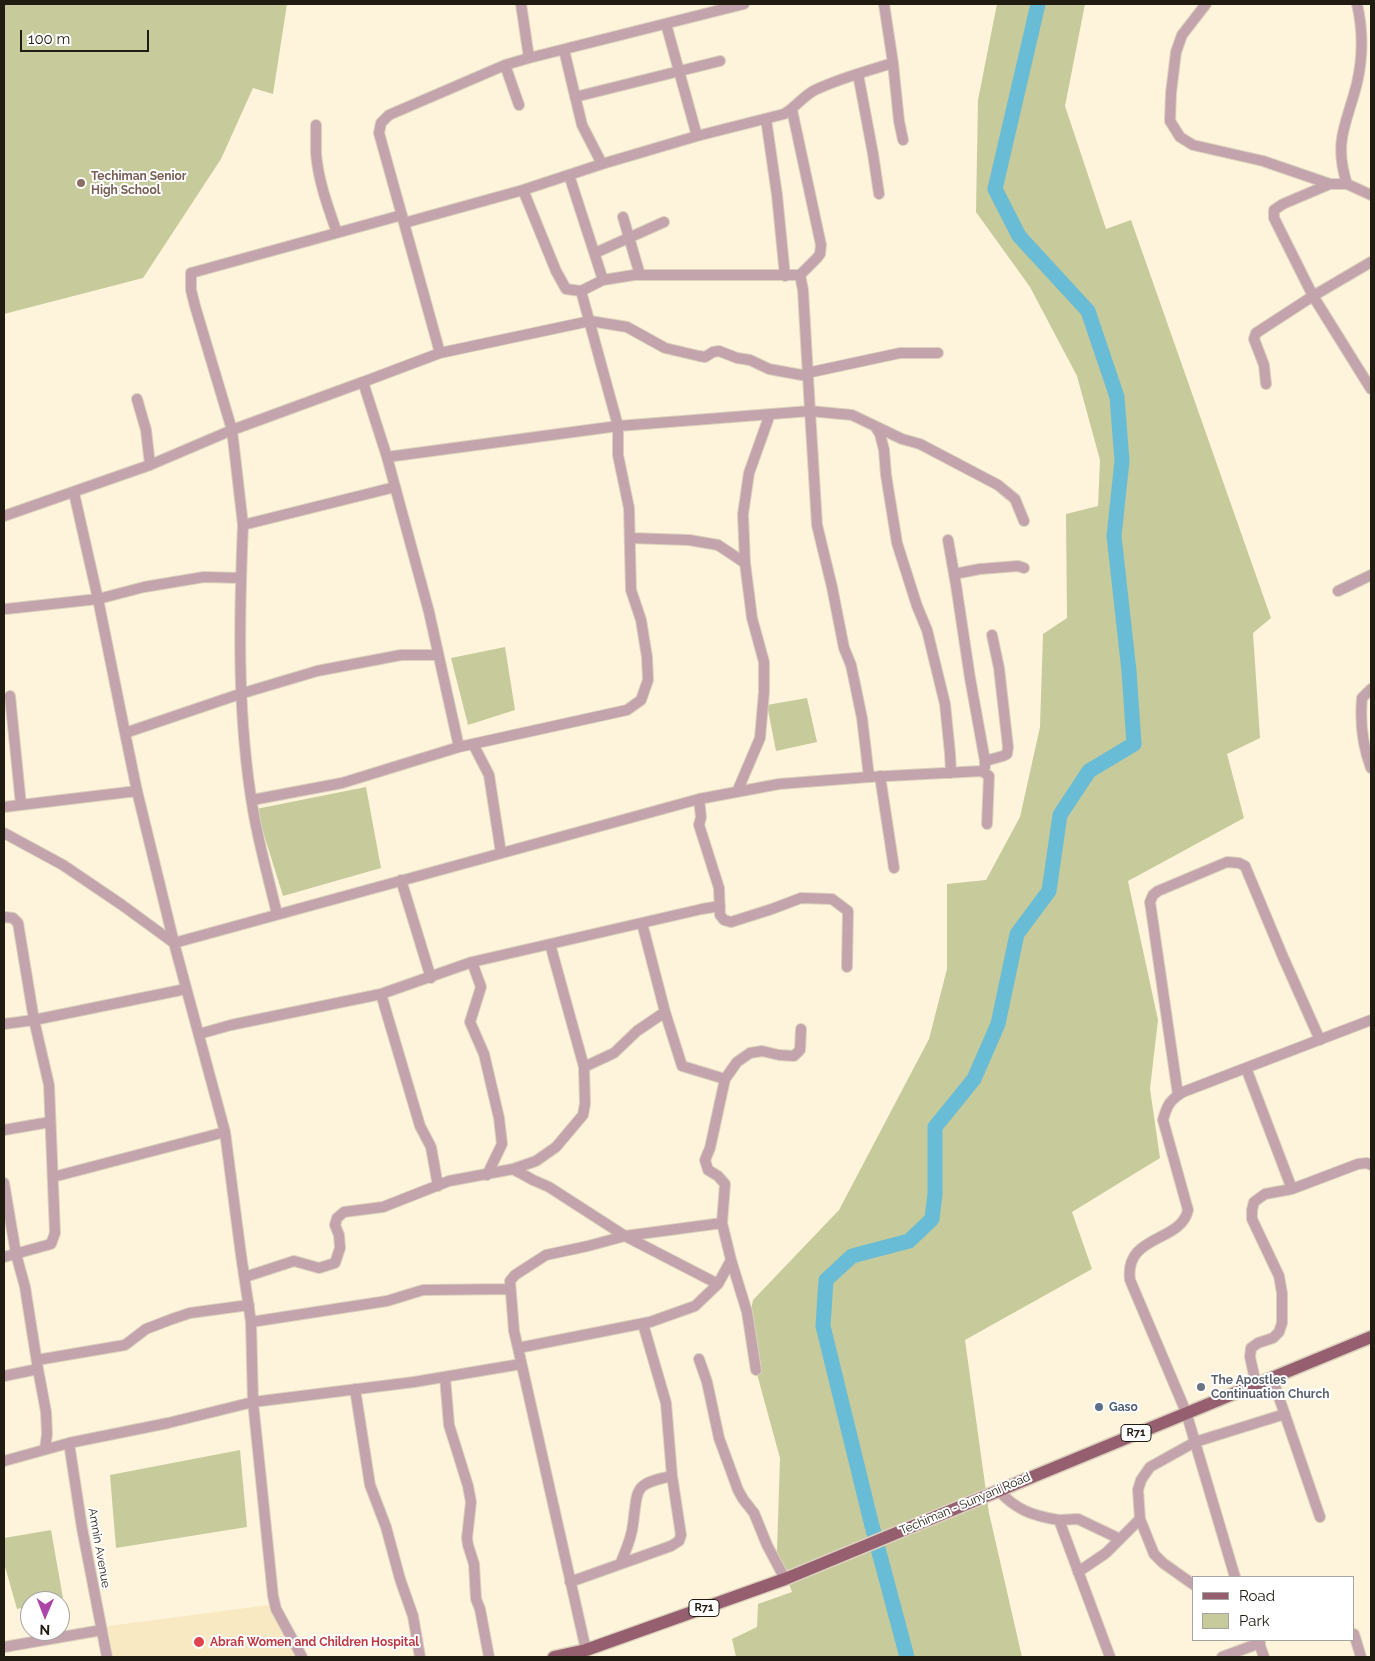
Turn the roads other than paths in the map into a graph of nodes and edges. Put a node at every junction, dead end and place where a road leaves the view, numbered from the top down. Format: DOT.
graph roads {
  1 [pos="520,4"];
  2 [pos="742,4"];
  3 [pos="884,4"];
  4 [pos="1206,4"];
  5 [pos="1357,4"];
  6 [pos="666,24"];
  7 [pos="564,50"];
  8 [pos="529,58"];
  9 [pos="720,62"];
  10 [pos="894,63"];
  11 [pos="505,65"];
  12 [pos="679,72"];
  13 [pos="858,74"];
  14 [pos="575,97"];
  15 [pos="518,105"];
  16 [pos="792,110"];
  17 [pos="766,119"];
  18 [pos="316,125"];
  19 [pos="697,136"];
  20 [pos="903,140"];
  21 [pos="602,164"];
  22 [pos="569,175"];
  23 [pos="1330,184"];
  24 [pos="1347,184"];
  25 [pos="524,190"];
  26 [pos="879,194"];
  27 [pos="1371,194"];
  28 [pos="623,218"];
  29 [pos="403,219"];
  30 [pos="664,222"];
  31 [pos="337,233"];
  32 [pos="629,238"];
  33 [pos="595,253"];
  34 [pos="1371,262"];
  35 [pos="640,275"];
  36 [pos="785,276"];
  37 [pos="800,276"];
  38 [pos="603,280"];
  39 [pos="581,291"];
  40 [pos="1313,296"];
  41 [pos="590,321"];
  42 [pos="440,353"];
  43 [pos="938,353"];
  44 [pos="807,375"];
  45 [pos="364,382"];
  46 [pos="1266,384"];
  47 [pos="1371,388"];
  48 [pos="137,398"];
  49 [pos="810,411"];
  50 [pos="770,414"];
  51 [pos="618,426"];
  52 [pos="875,426"];
  53 [pos="232,430"];
  54 [pos="387,457"];
  55 [pos="150,465"];
  56 [pos="395,487"];
  57 [pos="74,493"];
  58 [pos="4,516"];
  59 [pos="1024,521"];
  60 [pos="243,524"];
  61 [pos="630,538"];
  62 [pos="948,540"];
  63 [pos="745,563"];
  64 [pos="1024,568"];
  65 [pos="954,574"];
  66 [pos="1371,575"];
  67 [pos="241,578"];
  68 [pos="1338,591"];
  69 [pos="98,599"];
  70 [pos="6,609"];
  71 [pos="992,635"];
  72 [pos="438,655"];
  73 [pos="1371,689"];
  74 [pos="240,694"];
  75 [pos="10,696"];
  76 [pos="125,733"];
  77 [pos="473,744"];
  78 [pos="459,747"];
  79 [pos="983,766"];
  80 [pos="1371,768"];
  81 [pos="951,772"];
  82 [pos="874,776"];
  83 [pos="137,791"];
  84 [pos="737,792"];
  85 [pos="699,799"];
  86 [pos="252,800"];
  87 [pos="21,805"];
  88 [pos="4,806"];
  89 [pos="987,824"];
  90 [pos="4,833"];
  91 [pos="501,853"];
  92 [pos="894,868"];
  93 [pos="401,880"];
  94 [pos="720,906"];
  95 [pos="278,914"];
  96 [pos="4,917"];
  97 [pos="642,922"];
  98 [pos="174,943"];
  99 [pos="550,944"];
  100 [pos="472,962"];
  101 [pos="847,967"];
  102 [pos="431,978"];
  103 [pos="186,989"];
  104 [pos="382,994"];
  105 [pos="666,1012"];
  106 [pos="34,1020"];
  107 [pos="1371,1020"];
  108 [pos="4,1024"];
  109 [pos="801,1029"];
  110 [pos="199,1034"];
  111 [pos="1320,1040"];
  112 [pos="584,1067"];
  113 [pos="1246,1068"];
  114 [pos="725,1079"];
  115 [pos="1178,1095"];
  116 [pos="50,1122"];
  117 [pos="4,1130"];
  118 [pos="225,1132"];
  119 [pos="536,1161"];
  120 [pos="1371,1164"];
  121 [pos="513,1169"];
  122 [pos="487,1175"];
  123 [pos="53,1177"];
  124 [pos="533,1180"];
  125 [pos="4,1183"];
  126 [pos="438,1186"];
  127 [pos="1292,1189"];
  128 [pos="722,1223"];
  129 [pos="625,1236"];
  130 [pos="16,1254"];
  131 [pos="4,1257"];
  132 [pos="731,1260"];
  133 [pos="245,1277"];
  134 [pos="718,1284"];
  135 [pos="510,1289"];
  136 [pos="249,1305"];
  137 [pos="251,1322"];
  138 [pos="642,1324"];
  139 [pos="1371,1337"];
  140 [pos="518,1348"];
  141 [pos="699,1359"];
  142 [pos="521,1364"];
  143 [pos="37,1365"];
  144 [pos="756,1370"];
  145 [pos="4,1376"];
  146 [pos="445,1377"];
  147 [pos="1272,1377"];
  148 [pos="1256,1384"];
  149 [pos="355,1389"];
  150 [pos="253,1402"];
  151 [pos="1186,1412"];
  152 [pos="1285,1414"];
  153 [pos="1195,1442"];
  154 [pos="69,1443"];
  155 [pos="45,1449"];
  156 [pos="4,1461"];
  157 [pos="672,1476"];
  158 [pos="998,1490"];
  159 [pos="1320,1517"];
  160 [pos="1140,1519"];
  161 [pos="1059,1520"];
  162 [pos="1120,1539"];
  163 [pos="622,1562"];
  164 [pos="1078,1572"];
  165 [pos="1235,1576"];
  166 [pos="784,1578"];
  167 [pos="570,1582"];
  168 [pos="1192,1584"];
  169 [pos="102,1630"];
  170 [pos="1355,1637"];
  171 [pos="1259,1641"];
  172 [pos="4,1647"];
  173 [pos="586,1650"];
  174 [pos="107,1657"];
  175 [pos="302,1657"];
  176 [pos="420,1657"];
  177 [pos="489,1657"];
  178 [pos="560,1657"];
  179 [pos="1110,1657"];
  180 [pos="1222,1657"];
  181 [pos="1264,1657"];
  182 [pos="1361,1657"];
  1 -- 8 [label="street"];
  2 -- 6 [label="street"];
  3 -- 10 [label="street"];
  4 -- 23 [label="street"];
  5 -- 24 [label="street"];
  6 -- 7 [label="street"];
  6 -- 12 [label="street"];
  7 -- 8 [label="street"];
  7 -- 14 [label="street"];
  8 -- 11 [label="street"];
  9 -- 12 [label="street"];
  10 -- 13 [label="street"];
  10 -- 20 [label="street"];
  11 -- 15 [label="street"];
  11 -- 29 [label="street"];
  12 -- 14 [label="street"];
  12 -- 19 [label="street"];
  13 -- 16 [label="street"];
  13 -- 26 [label="street"];
  14 -- 21 [label="street"];
  16 -- 17 [label="street"];
  16 -- 37 [label="street"];
  17 -- 19 [label="street"];
  17 -- 36 [label="street"];
  18 -- 31 [label="street"];
  19 -- 21 [label="street"];
  21 -- 22 [label="street"];
  22 -- 25 [label="street"];
  22 -- 33 [label="street"];
  23 -- 24 [label="street"];
  23 -- 40 [label="street"];
  24 -- 27 [label="street"];
  25 -- 29 [label="street"];
  25 -- 39 [label="street"];
  28 -- 32 [label="street"];
  29 -- 31 [label="street"];
  29 -- 42 [label="street"];
  30 -- 32 [label="street"];
  31 -- 53 [label="street"];
  32 -- 33 [label="street"];
  32 -- 35 [label="street"];
  33 -- 38 [label="street"];
  34 -- 40 [label="street"];
  35 -- 36 [label="street"];
  35 -- 38 [label="street"];
  36 -- 37 [label="street"];
  37 -- 44 [label="street"];
  38 -- 39 [label="street"];
  39 -- 41 [label="street"];
  40 -- 46 [label="street"];
  40 -- 47 [label="street"];
  41 -- 42 [label="street"];
  41 -- 44 [label="street"];
  41 -- 51 [label="street"];
  42 -- 45 [label="street"];
  43 -- 44 [label="street"];
  44 -- 49 [label="street"];
  45 -- 53 [label="street"];
  45 -- 54 [label="street"];
  48 -- 55 [label="street"];
  49 -- 50 [label="street"];
  49 -- 52 [label="street"];
  49 -- 82 [label="street"];
  50 -- 51 [label="street"];
  50 -- 63 [label="street"];
  51 -- 54 [label="street"];
  51 -- 61 [label="street"];
  52 -- 59 [label="street"];
  52 -- 81 [label="street"];
  53 -- 55 [label="street"];
  53 -- 60 [label="street"];
  54 -- 56 [label="street"];
  55 -- 57 [label="street"];
  56 -- 60 [label="street"];
  56 -- 72 [label="street"];
  57 -- 58 [label="street"];
  57 -- 69 [label="street"];
  60 -- 67 [label="street"];
  61 -- 63 [label="street"];
  61 -- 77 [label="street"];
  62 -- 65 [label="street"];
  63 -- 84 [label="street"];
  64 -- 65 [label="street"];
  65 -- 79 [label="street"];
  66 -- 68 [label="street"];
  67 -- 69 [label="street"];
  67 -- 74 [label="street"];
  69 -- 70 [label="street"];
  69 -- 76 [label="street"];
  71 -- 79 [label="street"];
  72 -- 74 [label="street"];
  72 -- 78 [label="street"];
  73 -- 80 [label="street"];
  74 -- 76 [label="street"];
  74 -- 86 [label="street"];
  75 -- 87 [label="street"];
  76 -- 83 [label="street"];
  77 -- 78 [label="street"];
  77 -- 91 [label="street"];
  78 -- 86 [label="street"];
  79 -- 81 [label="street"];
  79 -- 89 [label="street"];
  81 -- 82 [label="street"];
  82 -- 84 [label="street"];
  82 -- 92 [label="street"];
  83 -- 87 [label="street"];
  83 -- 98 [label="street"];
  84 -- 85 [label="street"];
  85 -- 91 [label="street"];
  85 -- 94 [label="street"];
  86 -- 95 [label="street"];
  87 -- 88 [label="street"];
  90 -- 98 [label="street"];
  91 -- 93 [label="street"];
  93 -- 95 [label="street"];
  93 -- 102 [label="street"];
  94 -- 97 [label="street"];
  94 -- 101 [label="street"];
  95 -- 98 [label="street"];
  96 -- 106 [label="street"];
  97 -- 99 [label="street"];
  97 -- 105 [label="street"];
  98 -- 103 [label="street"];
  99 -- 100 [label="street"];
  99 -- 112 [label="street"];
  100 -- 102 [label="street"];
  100 -- 122 [label="street"];
  102 -- 104 [label="street"];
  103 -- 106 [label="street"];
  103 -- 110 [label="street"];
  104 -- 110 [label="street"];
  104 -- 126 [label="street"];
  105 -- 112 [label="street"];
  105 -- 114 [label="street"];
  106 -- 108 [label="street"];
  106 -- 116 [label="street"];
  107 -- 111 [label="street"];
  109 -- 114 [label="street"];
  110 -- 118 [label="street"];
  111 -- 113 [label="street"];
  111 -- 115 [label="street"];
  112 -- 119 [label="street"];
  113 -- 115 [label="street"];
  113 -- 127 [label="street"];
  114 -- 128 [label="street"];
  115 -- 151 [label="street"];
  116 -- 117 [label="street"];
  116 -- 123 [label="street"];
  118 -- 123 [label="street"];
  118 -- 133 [label="street"];
  119 -- 121 [label="street"];
  119 -- 124 [label="street"];
  120 -- 127 [label="street"];
  121 -- 122 [label="street"];
  121 -- 124 [label="street"];
  122 -- 126 [label="street"];
  123 -- 130 [label="street"];
  124 -- 129 [label="street"];
  125 -- 130 [label="street"];
  126 -- 133 [label="street"];
  127 -- 148 [label="street"];
  128 -- 129 [label="street"];
  128 -- 132 [label="street"];
  129 -- 134 [label="street"];
  129 -- 135 [label="street"];
  130 -- 131 [label="street"];
  130 -- 143 [label="street"];
  132 -- 134 [label="street"];
  132 -- 144 [label="street"];
  133 -- 136 [label="street"];
  134 -- 138 [label="street"];
  135 -- 137 [label="street"];
  135 -- 140 [label="street"];
  136 -- 137 [label="street"];
  136 -- 143 [label="street"];
  137 -- 150 [label="street"];
  138 -- 140 [label="street"];
  138 -- 157 [label="street"];
  139 -- 147 [label="main road, Techiman - Sunyani Road / R71"];
  140 -- 142 [label="street"];
  141 -- 166 [label="street"];
  142 -- 146 [label="street"];
  142 -- 167 [label="street"];
  143 -- 145 [label="street"];
  143 -- 155 [label="street"];
  146 -- 149 [label="street"];
  146 -- 177 [label="street"];
  147 -- 148 [label="main road, Techiman - Sunyani Road / R71"];
  147 -- 152 [label="street"];
  148 -- 151 [label="main road, Techiman - Sunyani Road / R71"];
  149 -- 150 [label="street"];
  149 -- 176 [label="street"];
  150 -- 154 [label="street"];
  150 -- 175 [label="street"];
  151 -- 153 [label="street"];
  151 -- 158 [label="main road, Techiman - Sunyani Road / R71"];
  152 -- 153 [label="street"];
  152 -- 159 [label="street"];
  153 -- 160 [label="street"];
  153 -- 165 [label="street"];
  154 -- 155 [label="street"];
  154 -- 169 [label="street, Amnin Avenue"];
  155 -- 156 [label="street"];
  157 -- 163 [label="street"];
  157 -- 163 [label="street"];
  158 -- 161 [label="street"];
  158 -- 166 [label="main road, Techiman - Sunyani Road / R71"];
  160 -- 162 [label="street"];
  160 -- 168 [label="street"];
  161 -- 162 [label="street"];
  161 -- 164 [label="street"];
  162 -- 164 [label="street"];
  163 -- 167 [label="street"];
  164 -- 179 [label="street"];
  166 -- 173 [label="main road, Techiman - Sunyani Road / R71"];
  167 -- 173 [label="street"];
  169 -- 172 [label="street"];
  169 -- 174 [label="street, Amnin Avenue"];
  170 -- 182 [label="street"];
  171 -- 180 [label="street"];
  171 -- 181 [label="street"];
  173 -- 178 [label="main road, Techiman - Sunyani Road / R71"];
}
